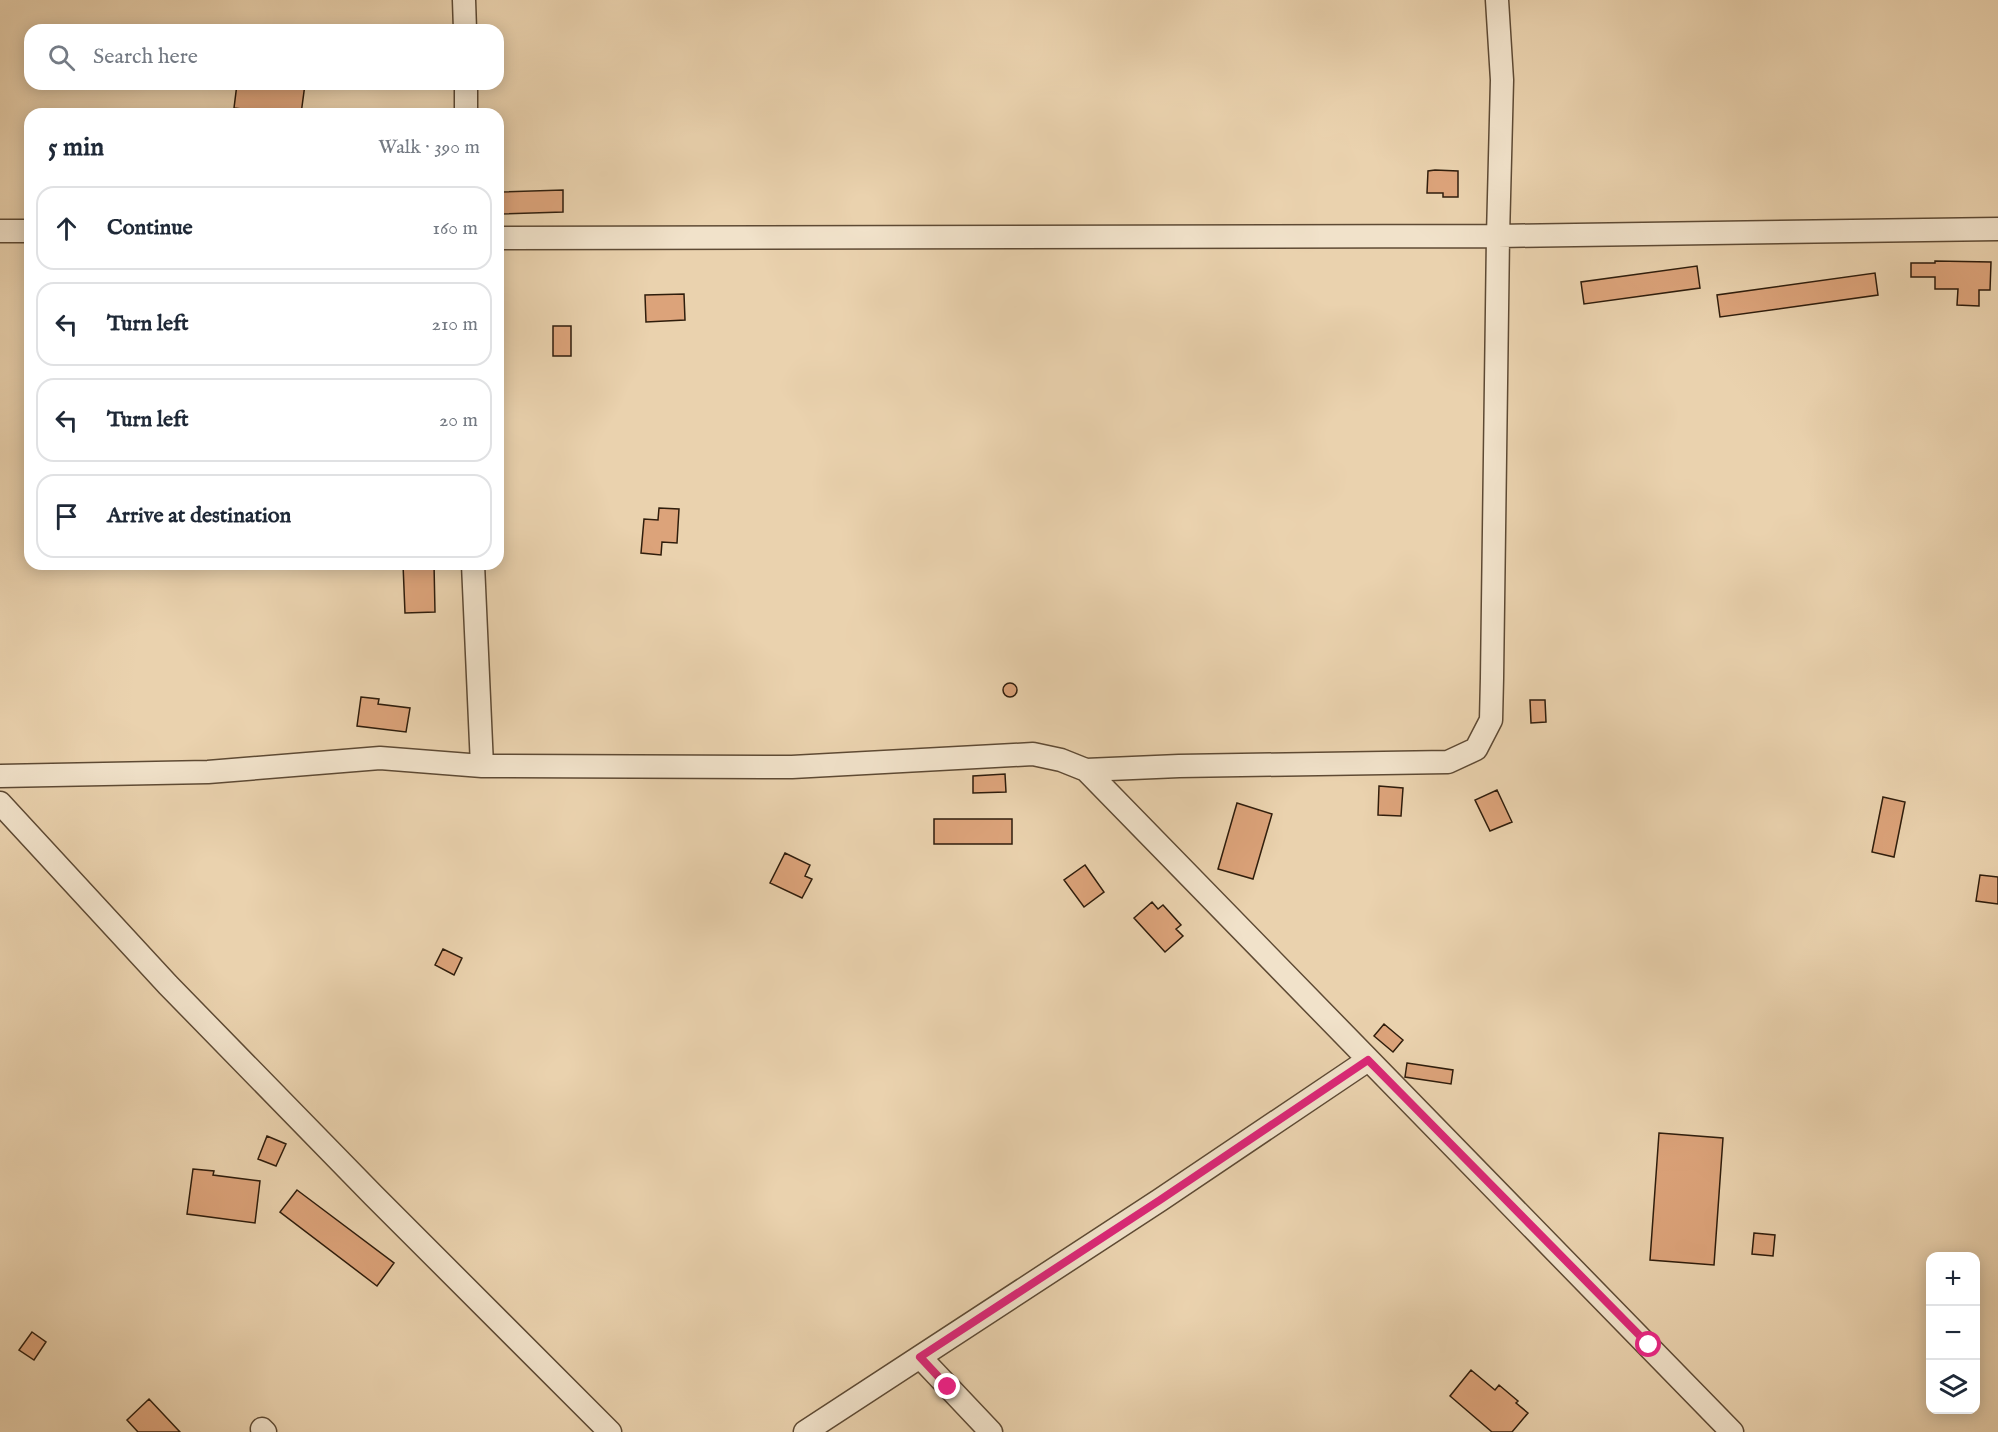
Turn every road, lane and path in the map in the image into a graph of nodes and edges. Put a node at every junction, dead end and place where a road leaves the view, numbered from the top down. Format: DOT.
graph roads {
  1 [pos="464,0"];
  2 [pos="1497,0"];
  3 [pos="465,24"];
  4 [pos="466,90"];
  5 [pos="466,108"];
  6 [pos="1998,229"];
  7 [pos="0,231"];
  8 [pos="24,231"];
  9 [pos="1498,236"];
  10 [pos="504,238"];
  11 [pos="473,570"];
  12 [pos="482,766"];
  13 [pos="1086,770"];
  14 [pos="0,776"];
  15 [pos="0,804"];
  16 [pos="1368,1060"];
  17 [pos="920,1357"];
  18 [pos="609,1432"];
  19 [pos="805,1432"];
  20 [pos="990,1432"];
  21 [pos="1732,1432"];
  1 -- 3 [label="street"];
  2 -- 9 [label="street"];
  4 -- 5 [label="street"];
  6 -- 9 [label="street"];
  7 -- 8 [label="street"];
  9 -- 10 [label="street"];
  9 -- 13 [label="street"];
  11 -- 12 [label="street"];
  12 -- 13 [label="street"];
  12 -- 14 [label="street"];
  13 -- 16 [label="street"];
  15 -- 18 [label="street"];
  16 -- 17 [label="street"];
  16 -- 21 [label="street"];
  17 -- 19 [label="street"];
  17 -- 20 [label="street"];
}
